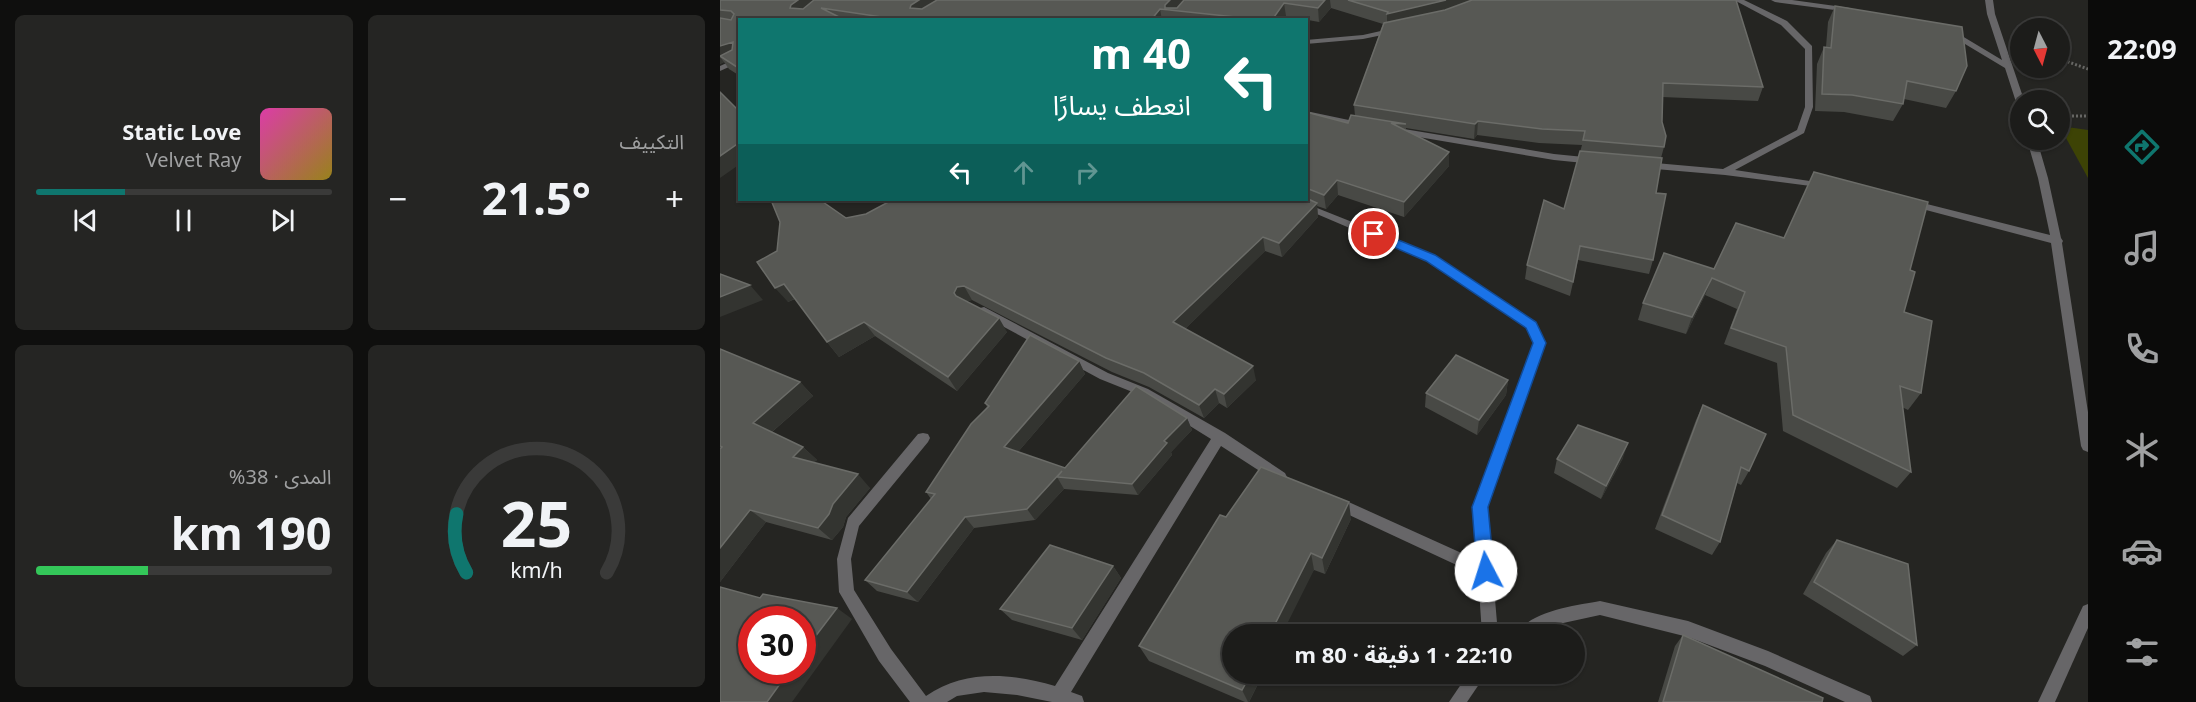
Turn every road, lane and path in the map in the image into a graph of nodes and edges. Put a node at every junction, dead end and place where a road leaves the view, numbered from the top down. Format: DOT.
graph roads {
  1 [pos="1738,0"];
  2 [pos="1775,0"];
  3 [pos="1989,0"];
  4 [pos="1861,12"];
  5 [pos="1409,27"];
  6 [pos="1941,30"];
  7 [pos="1308,42"];
  8 [pos="738,59"];
  9 [pos="2070,63"];
  10 [pos="2010,68"];
  11 [pos="720,69"];
  12 [pos="2088,69"];
  13 [pos="1308,114"];
  14 [pos="2070,116"];
  15 [pos="2088,117"];
  16 [pos="1376,128"];
  17 [pos="1388,130"];
  18 [pos="2035,150"];
  19 [pos="1599,161"];
  20 [pos="1634,164"];
  21 [pos="1725,172"];
  22 [pos="1837,188"];
  23 [pos="1291,201"];
  24 [pos="1904,202"];
  25 [pos="2058,241"];
  26 [pos="972,306"];
  27 [pos="1221,437"];
  28 [pos="923,438"];
  29 [pos="2088,446"];
  30 [pos="1297,485"];
  31 [pos="1328,499"];
  32 [pos="1486,571"];
  33 [pos="2088,611"];
  34 [pos="1489,624"];
  35 [pos="1542,624"];
  36 [pos="1470,684"];
  37 [pos="1059,694"];
  38 [pos="920,702"];
  39 [pos="932,702"];
  40 [pos="1076,702"];
  41 [pos="1457,702"];
  42 [pos="1864,702"];
  43 [pos="2046,702"];
  1 -- 21 [label="street"];
  2 -- 4 [label="street"];
  3 -- 10 [label="street"];
  5 -- 7 [label="street"];
  6 -- 10 [label="street"];
  8 -- 11 [label="street"];
  9 -- 12 [label="path"];
  13 -- 16 [label="street"];
  14 -- 15 [label="path"];
  17 -- 19 [label="street"];
  18 -- 25 [label="street"];
  20 -- 21 [label="street"];
  21 -- 22 [label="street"];
  23 -- 32 [label="street"];
  24 -- 25 [label="street"];
  25 -- 29 [label="street"];
  26 -- 27 [label="street"];
  27 -- 30 [label="street"];
  27 -- 37 [label="street"];
  28 -- 38 [label="street"];
  31 -- 32 [label="street"];
  32 -- 34 [label="street"];
  33 -- 43 [label="street"];
  35 -- 42 [label="street"];
  36 -- 41 [label="street"];
  37 -- 39 [label="street"];
  37 -- 40 [label="street"];
}
